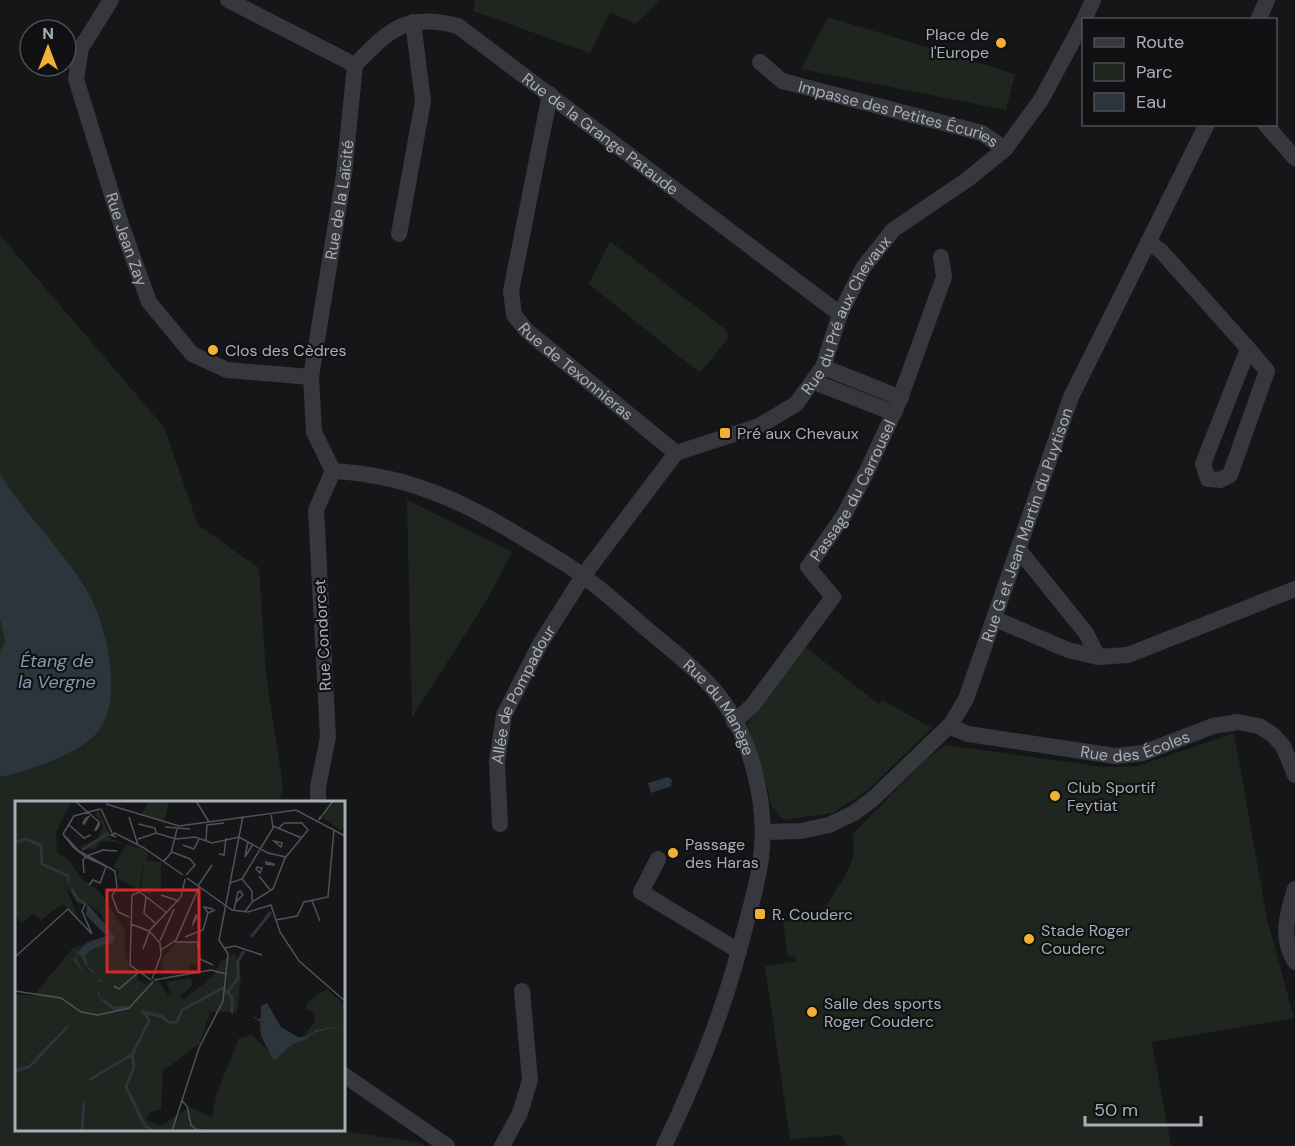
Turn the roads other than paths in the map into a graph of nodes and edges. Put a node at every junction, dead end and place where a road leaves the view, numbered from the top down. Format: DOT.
graph roads {
  1 [pos="111,0"];
  2 [pos="228,0"];
  3 [pos="1093,0"];
  4 [pos="1267,0"];
  5 [pos="1085,18"];
  6 [pos="1259,18"];
  7 [pos="413,22"];
  8 [pos="1082,24"];
  9 [pos="760,62"];
  10 [pos="355,65"];
  11 [pos="550,94"];
  12 [pos="1206,126"];
  13 [pos="1267,126"];
  14 [pos="1005,149"];
  15 [pos="1295,158"];
  16 [pos="399,234"];
  17 [pos="1148,242"];
  18 [pos="941,257"];
  19 [pos="840,314"];
  20 [pos="1248,349"];
  21 [pos="823,368"];
  22 [pos="311,377"];
  23 [pos="814,382"];
  24 [pos="897,406"];
  25 [pos="676,453"];
  26 [pos="333,471"];
  27 [pos="1019,550"];
  28 [pos="583,576"];
  29 [pos="1295,589"];
  30 [pos="995,619"];
  31 [pos="1098,657"];
  32 [pos="734,722"];
  33 [pos="951,724"];
  34 [pos="1295,775"];
  35 [pos="318,801"];
  36 [pos="500,824"];
  37 [pos="763,832"];
  38 [pos="658,859"];
  39 [pos="1295,890"];
  40 [pos="739,951"];
  41 [pos="1295,962"];
  42 [pos="522,991"];
  43 [pos="345,1076"];
  44 [pos="447,1146"];
  45 [pos="502,1146"];
  46 [pos="664,1146"];
  1 -- 22 [label="street, Rue Jean Zay"];
  2 -- 10 [label="street"];
  3 -- 5 [label="street, Rue du Pré aux Chevaux"];
  4 -- 6 [label="street"];
  7 -- 10 [label="street, Rue de la Grange Pataude"];
  7 -- 11 [label="street, Rue de la Grange Pataude"];
  7 -- 16 [label="street"];
  8 -- 14 [label="street, Rue du Pré aux Chevaux"];
  9 -- 14 [label="street, Impasse des Petites Écuries"];
  10 -- 22 [label="street, Rue de la Laïcité"];
  11 -- 19 [label="street, Rue de la Grange Pataude"];
  11 -- 25 [label="street, Rue de Texonnieras"];
  12 -- 17 [label="street, Rue G et Jean Martin du Puytison"];
  13 -- 15 [label="street"];
  14 -- 19 [label="street, Rue du Pré aux Chevaux"];
  17 -- 20 [label="street"];
  17 -- 27 [label="street, Rue G et Jean Martin du Puytison"];
  18 -- 24 [label="street, Passage du Carrousel"];
  19 -- 21 [label="street, Rue du Pré aux Chevaux"];
  20 -- 20 [label="street"];
  21 -- 23 [label="street, Rue du Pré aux Chevaux"];
  21 -- 24 [label="street"];
  22 -- 26 [label="street, Rue de la Laïcité"];
  23 -- 24 [label="street"];
  23 -- 25 [label="street, Rue du Pré aux Chevaux"];
  24 -- 32 [label="street, Passage du Carrousel"];
  25 -- 28 [label="street"];
  26 -- 28 [label="street, Rue du Manège"];
  26 -- 35 [label="street, Rue Condorcet"];
  27 -- 30 [label="street, Rue G et Jean Martin du Puytison"];
  27 -- 31 [label="street"];
  28 -- 32 [label="street, Rue du Manège"];
  28 -- 36 [label="street, Allée de Pompadour"];
  29 -- 31 [label="street"];
  30 -- 31 [label="street"];
  30 -- 33 [label="street, Rue G et Jean Martin du Puytison"];
  32 -- 37 [label="street, Rue du Manège"];
  33 -- 34 [label="street, Rue des Écoles"];
  33 -- 37 [label="street, Rue G et Jean Martin du Puytison"];
  37 -- 40 [label="street, Rue du Manège"];
  38 -- 40 [label="street"];
  39 -- 41 [label="street"];
  40 -- 46 [label="street, Rue du Manège"];
  42 -- 45 [label="street"];
  43 -- 44 [label="street"];
}
